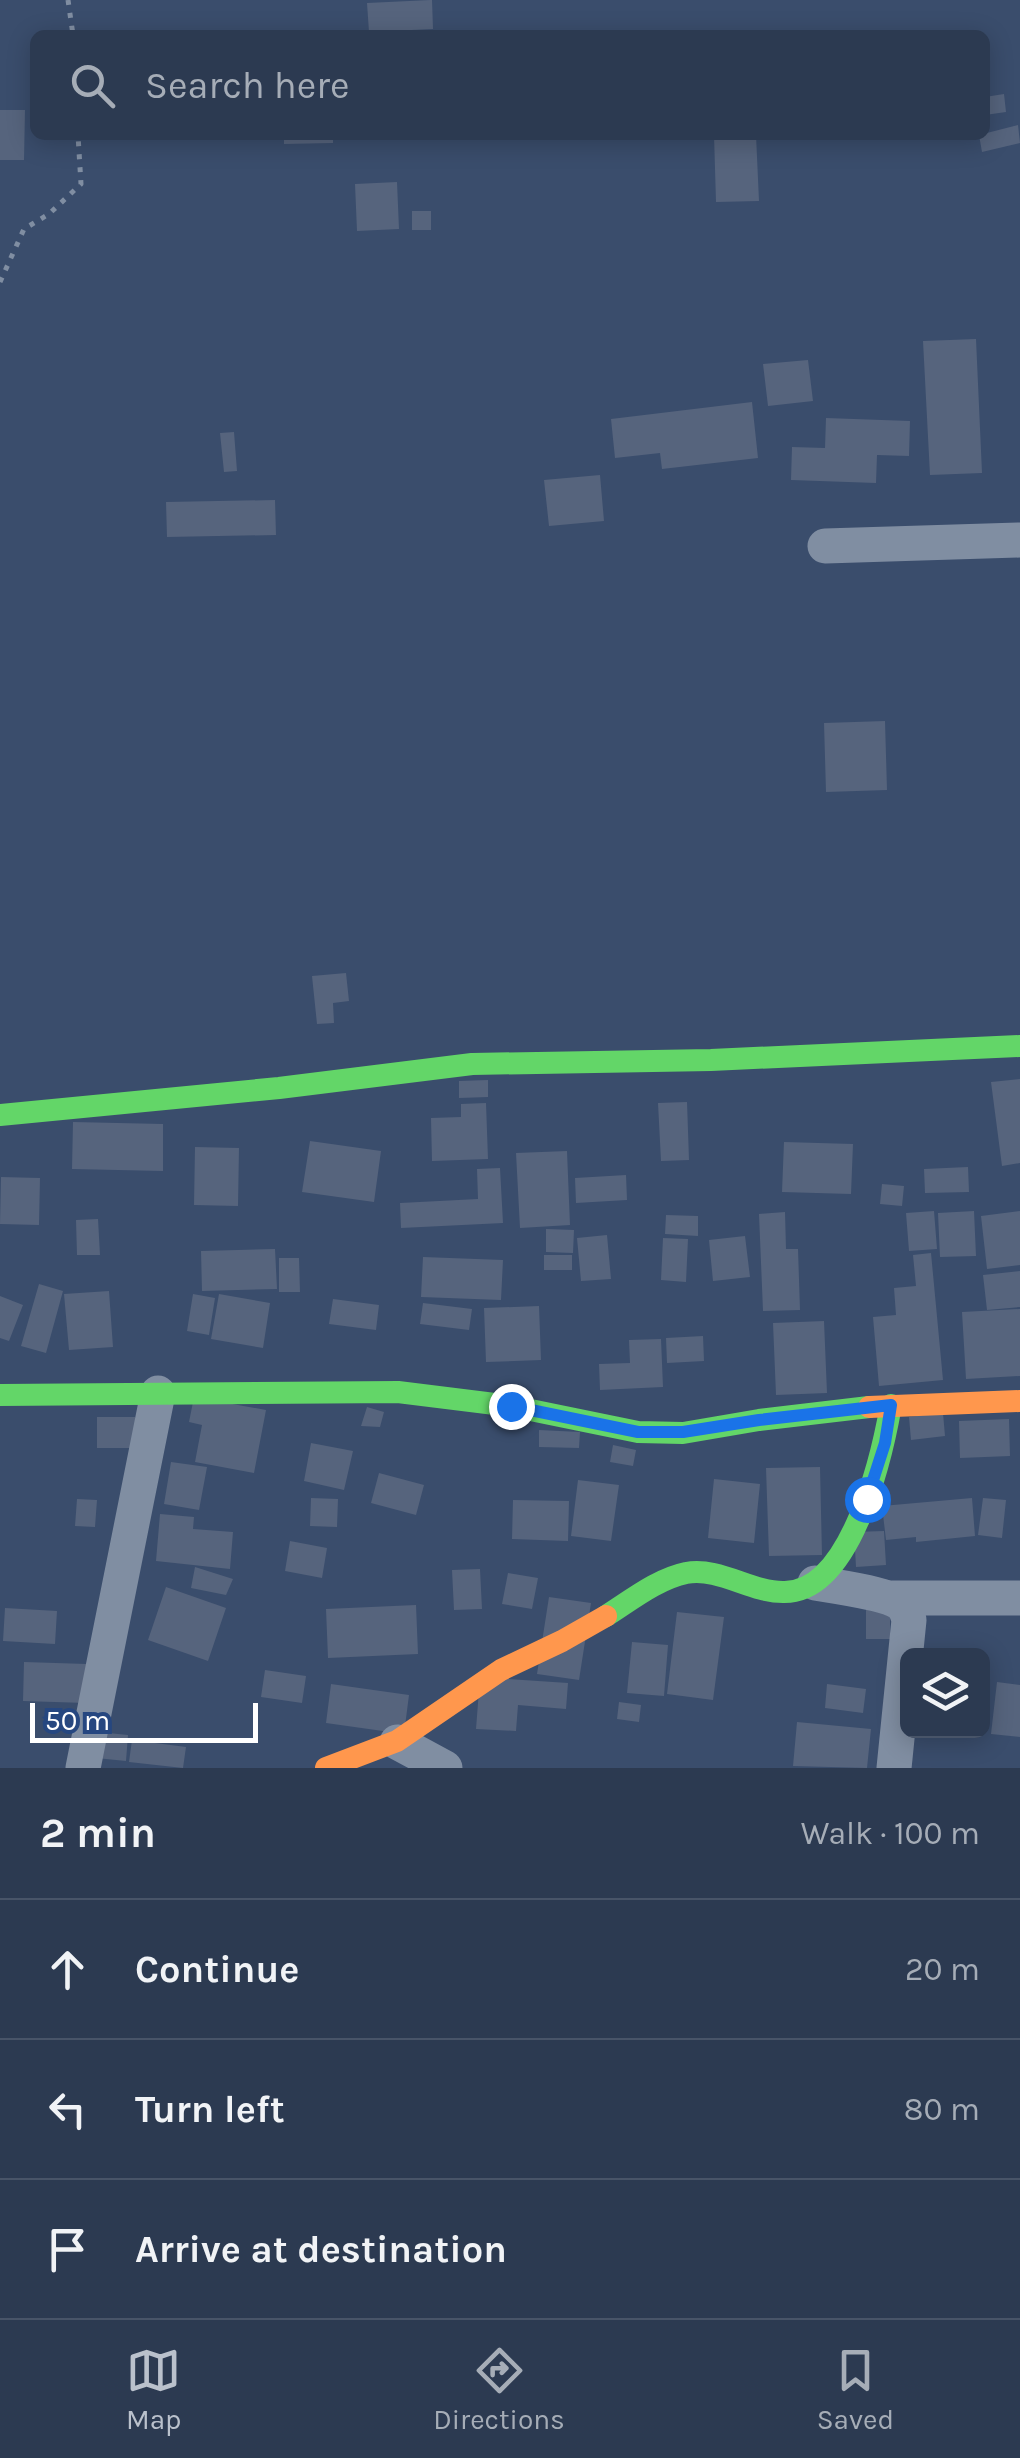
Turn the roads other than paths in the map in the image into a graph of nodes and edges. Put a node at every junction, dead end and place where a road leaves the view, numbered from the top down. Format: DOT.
graph roads {
  1 [pos="1020,540"];
  2 [pos="825,546"];
  3 [pos="1020,1046"];
  4 [pos="0,1115"];
  5 [pos="158,1393"];
  6 [pos="0,1394"];
  7 [pos="1020,1401"];
  8 [pos="891,1405"];
  9 [pos="815,1582"];
  10 [pos="892,1598"];
  11 [pos="1020,1598"];
  12 [pos="397,1742"];
  13 [pos="83,1768"];
  14 [pos="326,1768"];
  15 [pos="445,1768"];
  16 [pos="894,1768"];
  1 -- 2 [label="street"];
  3 -- 4 [label="street"];
  5 -- 6 [label="street"];
  5 -- 8 [label="street"];
  5 -- 13 [label="street"];
  7 -- 8 [label="street"];
  8 -- 9 [label="street"];
  9 -- 10 [label="street"];
  9 -- 12 [label="street"];
  10 -- 11 [label="street"];
  10 -- 16 [label="street"];
  12 -- 14 [label="street"];
  12 -- 15 [label="street"];
}
